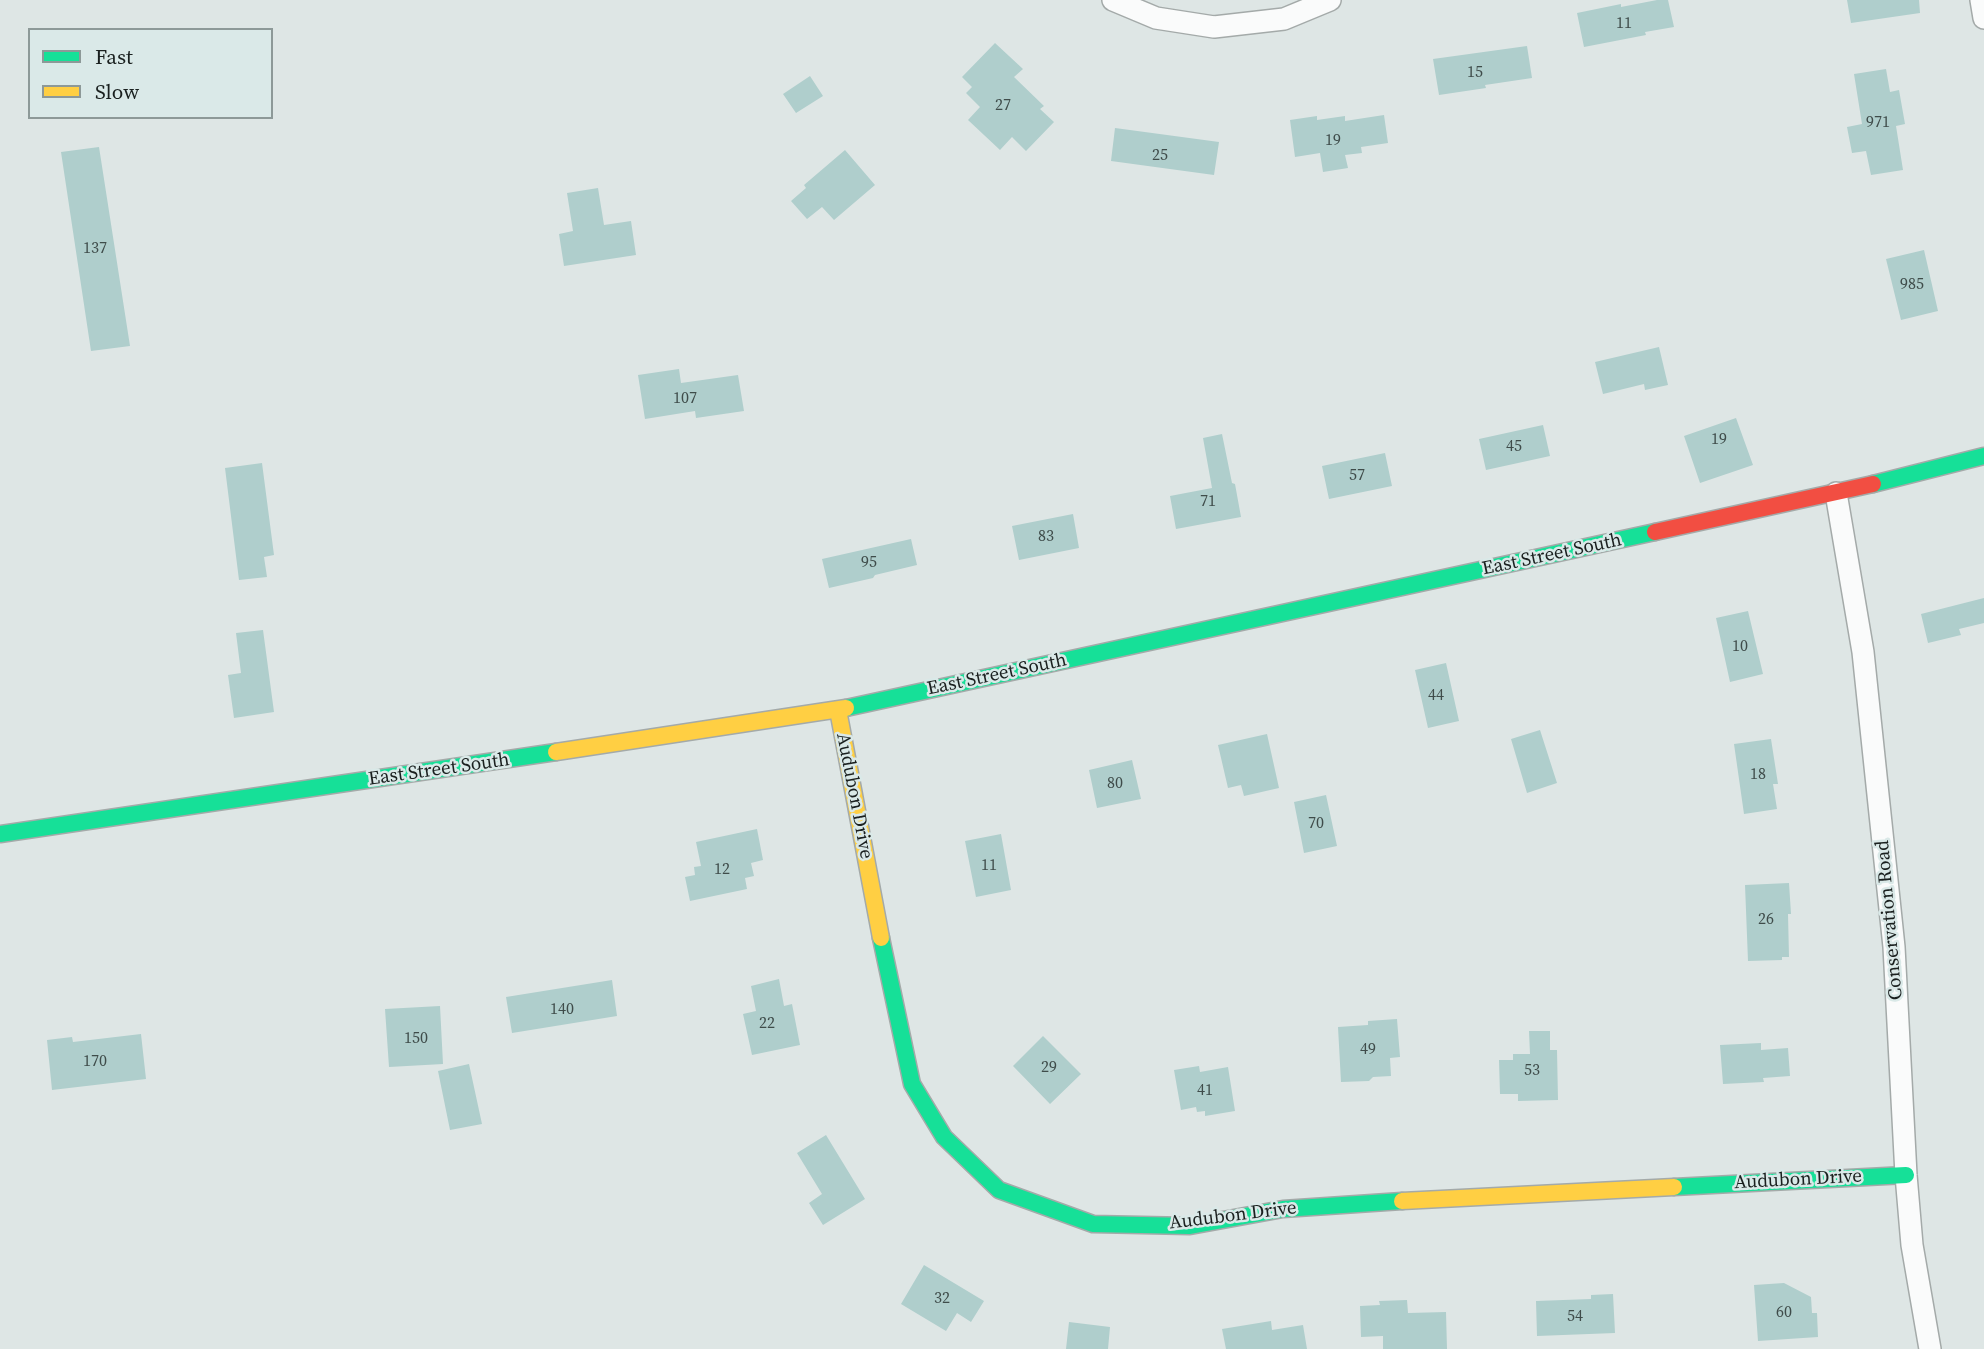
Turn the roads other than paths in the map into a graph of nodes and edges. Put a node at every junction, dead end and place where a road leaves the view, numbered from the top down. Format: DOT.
graph roads {
  1 [pos="1113,0"];
  2 [pos="1330,0"];
  3 [pos="1981,0"];
  4 [pos="1984,18"];
  5 [pos="1984,456"];
  6 [pos="1836,493"];
  7 [pos="838,710"];
  8 [pos="0,834"];
  9 [pos="1906,1175"];
  10 [pos="1930,1349"];
  1 -- 2 [label="street"];
  3 -- 4 [label="street"];
  5 -- 6 [label="main road, East Street South"];
  6 -- 7 [label="main road, East Street South"];
  6 -- 9 [label="street, Conservation Road"];
  7 -- 8 [label="main road, East Street South"];
  7 -- 9 [label="main road, Audubon Drive"];
  9 -- 10 [label="street, Conservation Road"];
}
